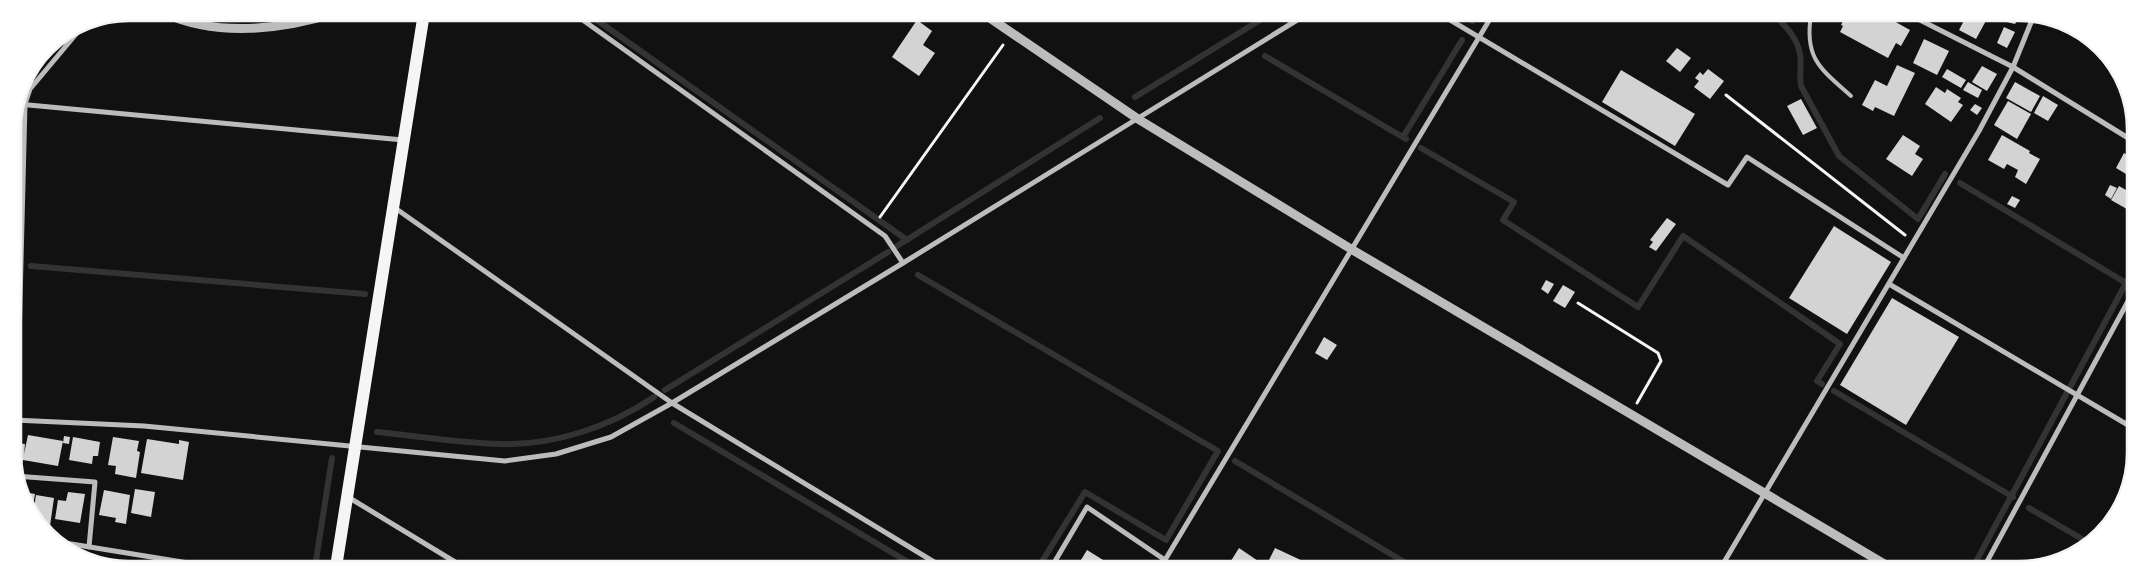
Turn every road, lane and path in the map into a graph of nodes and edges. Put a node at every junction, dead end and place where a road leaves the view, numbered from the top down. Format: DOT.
graph roads {
  1 [pos="197,21"];
  2 [pos="302,21"];
  3 [pos="423,21"];
  4 [pos="584,21"];
  5 [pos="994,21"];
  6 [pos="1296,21"];
  7 [pos="1452,21"];
  8 [pos="1489,21"];
  9 [pos="1811,21"];
  10 [pos="1922,21"];
  11 [pos="2031,22"];
  12 [pos="1012,33"];
  13 [pos="74,36"];
  14 [pos="1479,37"];
  15 [pos="2013,67"];
  16 [pos="1726,95"];
  17 [pos="1851,96"];
  18 [pos="25,104"];
  19 [pos="1138,119"];
  20 [pos="2127,137"];
  21 [pos="405,140"];
  22 [pos="394,208"];
  23 [pos="883,213"];
  24 [pos="1914,242"];
  25 [pos="21,244"];
  26 [pos="1351,249"];
  27 [pos="1904,258"];
  28 [pos="903,263"];
  29 [pos="1889,284"];
  30 [pos="1578,303"];
  31 [pos="2127,303"];
  32 [pos="2076,394"];
  33 [pos="672,403"];
  34 [pos="1630,414"];
  35 [pos="21,420"];
  36 [pos="2127,424"];
  37 [pos="356,447"];
  38 [pos="24,477"];
  39 [pos="1765,493"];
  40 [pos="347,497"];
  41 [pos="72,544"];
  42 [pos="89,547"];
  43 [pos="1165,560"];
  44 [pos="176,561"];
  45 [pos="337,561"];
  46 [pos="453,561"];
  47 [pos="932,561"];
  48 [pos="1055,561"];
  49 [pos="1725,561"];
  50 [pos="1880,561"];
  51 [pos="1987,561"];
  1 -- 2 [label="street"];
  3 -- 21 [label="main road"];
  4 -- 28 [label="street"];
  5 -- 12 [label="street"];
  6 -- 19 [label="street"];
  7 -- 14 [label="street"];
  8 -- 14 [label="street"];
  9 -- 17 [label="lane"];
  10 -- 15 [label="street"];
  11 -- 15 [label="street"];
  12 -- 19 [label="street"];
  12 -- 23 [label="path"];
  13 -- 18 [label="street"];
  14 -- 26 [label="street"];
  14 -- 27 [label="street"];
  15 -- 20 [label="street"];
  15 -- 24 [label="street"];
  16 -- 24 [label="path"];
  18 -- 21 [label="street"];
  18 -- 25 [label="street"];
  19 -- 26 [label="street"];
  19 -- 28 [label="street"];
  21 -- 22 [label="main road"];
  22 -- 33 [label="street"];
  22 -- 37 [label="main road"];
  24 -- 27 [label="street"];
  26 -- 34 [label="street"];
  26 -- 43 [label="street"];
  27 -- 29 [label="street"];
  28 -- 33 [label="street"];
  29 -- 32 [label="street"];
  29 -- 39 [label="street"];
  30 -- 34 [label="path"];
  31 -- 32 [label="street"];
  32 -- 36 [label="street"];
  32 -- 51 [label="street"];
  33 -- 37 [label="street"];
  33 -- 47 [label="street"];
  34 -- 39 [label="street"];
  35 -- 37 [label="street"];
  37 -- 40 [label="main road"];
  38 -- 42 [label="street"];
  39 -- 49 [label="street"];
  39 -- 50 [label="street"];
  40 -- 45 [label="main road"];
  40 -- 46 [label="street"];
  41 -- 42 [label="street"];
  42 -- 44 [label="street"];
  43 -- 48 [label="street"];
}
